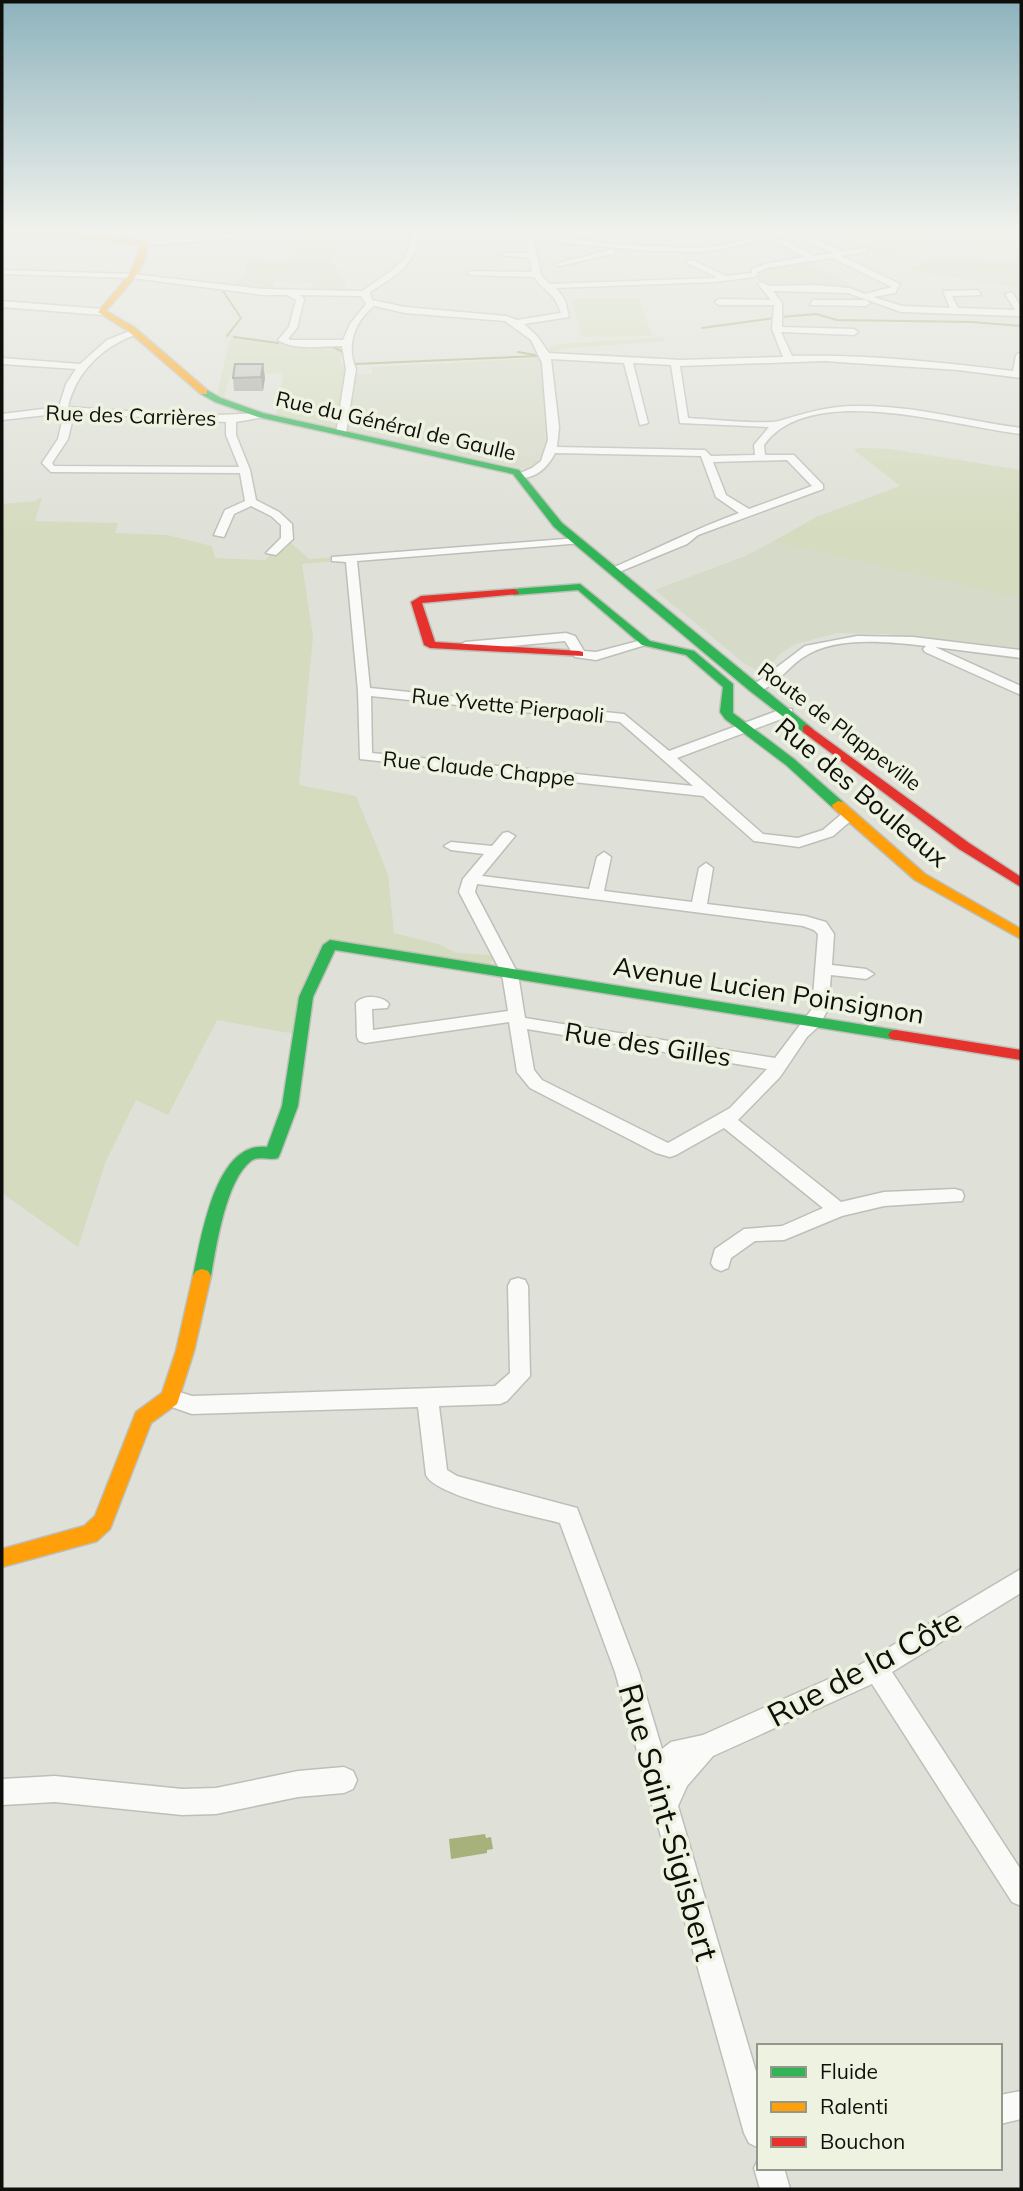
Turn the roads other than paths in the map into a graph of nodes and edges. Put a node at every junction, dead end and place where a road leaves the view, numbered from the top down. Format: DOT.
graph roads {
  1 [pos="130,330"];
  2 [pos="291,330"];
  3 [pos="352,330"];
  4 [pos="525,330"];
  5 [pos="776,330"];
  6 [pos="808,330"];
  7 [pos="854,332"];
  8 [pos="141,337"];
  9 [pos="348,343"];
  10 [pos="1021,355"];
  11 [pos="545,356"];
  12 [pos="789,359"];
  13 [pos="628,360"];
  14 [pos="2,361"];
  15 [pos="674,363"];
  16 [pos="84,367"];
  17 [pos="1019,374"];
  18 [pos="66,410"];
  19 [pos="915,412"];
  20 [pos="261,415"];
  21 [pos="2,417"];
  22 [pos="231,419"];
  23 [pos="643,423"];
  24 [pos="777,424"];
  25 [pos="911,426"];
  26 [pos="1001,428"];
  27 [pos="1021,431"];
  28 [pos="341,433"];
  29 [pos="993,440"];
  30 [pos="552,450"];
  31 [pos="760,457"];
  32 [pos="708,459"];
  33 [pos="245,470"];
  34 [pos="522,476"];
  35 [pos="251,502"];
  36 [pos="748,513"];
  37 [pos="220,535"];
  38 [pos="578,541"];
  39 [pos="272,553"];
  40 [pos="614,571"];
  41 [pos="640,593"];
  42 [pos="646,643"];
  43 [pos="924,644"];
  44 [pos="960,648"];
  45 [pos="579,654"];
  46 [pos="1021,654"];
  47 [pos="958,663"];
  48 [pos="779,674"];
  49 [pos="754,689"];
  50 [pos="364,691"];
  51 [pos="1021,691"];
  52 [pos="770,700"];
  53 [pos="787,712"];
  54 [pos="744,727"];
  55 [pos="668,756"];
  56 [pos="706,792"];
  57 [pos="849,815"];
  58 [pos="508,836"];
  59 [pos="451,846"];
  60 [pos="496,851"];
  61 [pos="604,857"];
  62 [pos="706,868"];
  63 [pos="471,879"];
  64 [pos="1021,883"];
  65 [pos="595,895"];
  66 [pos="699,908"];
  67 [pos="1021,934"];
  68 [pos="823,969"];
  69 [pos="510,974"];
  70 [pos="866,974"];
  71 [pos="381,1004"];
  72 [pos="517,1018"];
  73 [pos="813,1022"];
  74 [pos="1021,1055"];
  75 [pos="779,1065"];
  76 [pos="725,1119"];
  77 [pos="955,1196"];
  78 [pos="838,1210"];
  79 [pos="721,1263"];
  80 [pos="518,1286"];
  81 [pos="170,1398"];
  82 [pos="428,1398"];
  83 [pos="2,1558"];
  84 [pos="1021,1580"];
  85 [pos="876,1668"];
  86 [pos="704,1747"];
  87 [pos="655,1770"];
  88 [pos="344,1780"];
  89 [pos="2,1793"];
  90 [pos="665,1807"];
  91 [pos="1021,1893"];
  92 [pos="1021,2105"];
  93 [pos="1002,2110"];
  94 [pos="757,2126"];
  1 -- 8 [label="street, Rue du Général de Gaulle"];
  2 -- 9 [label="street"];
  3 -- 9 [label="street"];
  4 -- 11 [label="street"];
  5 -- 12 [label="street"];
  6 -- 7 [label="street"];
  8 -- 16 [label="street"];
  8 -- 20 [label="street, Rue du Général de Gaulle"];
  9 -- 28 [label="street"];
  10 -- 17 [label="street"];
  11 -- 13 [label="street"];
  11 -- 30 [label="street"];
  12 -- 15 [label="street"];
  12 -- 17 [label="street"];
  13 -- 15 [label="street"];
  13 -- 23 [label="street"];
  14 -- 16 [label="street"];
  15 -- 24 [label="street"];
  16 -- 18 [label="street"];
  18 -- 21 [label="street, Rue des Carrières"];
  18 -- 22 [label="street, Rue des Carrières"];
  18 -- 33 [label="street"];
  19 -- 24 [label="street"];
  19 -- 25 [label="street"];
  19 -- 26 [label="street"];
  20 -- 22 [label="street, Rue des Carrières"];
  20 -- 28 [label="street, Rue du Général de Gaulle"];
  22 -- 33 [label="street"];
  24 -- 31 [label="street"];
  26 -- 27 [label="street"];
  26 -- 29 [label="street"];
  28 -- 34 [label="street, Rue du Général de Gaulle"];
  30 -- 32 [label="street"];
  30 -- 34 [label="street"];
  31 -- 32 [label="street"];
  31 -- 36 [label="street"];
  32 -- 36 [label="street"];
  33 -- 35 [label="street"];
  34 -- 38 [label="street, Rue du Général de Gaulle"];
  35 -- 37 [label="street"];
  35 -- 39 [label="street"];
  36 -- 40 [label="street"];
  38 -- 40 [label="street, Rue du Général de Gaulle"];
  38 -- 50 [label="street, Rue Claude Chappe"];
  40 -- 41 [label="street, Rue du Général de Gaulle"];
  41 -- 49 [label="street, Route de Plappeville"];
  42 -- 45 [label="street"];
  42 -- 45 [label="street"];
  42 -- 54 [label="street"];
  43 -- 44 [label="street"];
  43 -- 47 [label="street"];
  43 -- 48 [label="street"];
  44 -- 46 [label="street"];
  44 -- 47 [label="street"];
  47 -- 51 [label="street"];
  48 -- 49 [label="street"];
  48 -- 52 [label="street"];
  49 -- 52 [label="street, Route de Plappeville"];
  50 -- 55 [label="street, Rue Yvette Pierpaoli"];
  50 -- 56 [label="street, Rue Claude Chappe"];
  52 -- 53 [label="street, Route de Plappeville"];
  53 -- 54 [label="street"];
  53 -- 64 [label="street, Route de Plappeville"];
  54 -- 55 [label="street"];
  54 -- 57 [label="street, Rue des Bouleaux"];
  55 -- 56 [label="street, Rue Yvette Pierpaoli"];
  56 -- 57 [label="street, Rue Yvette Pierpaoli"];
  57 -- 67 [label="street, Rue des Bouleaux"];
  58 -- 60 [label="street"];
  59 -- 60 [label="street"];
  60 -- 63 [label="street"];
  61 -- 65 [label="street"];
  62 -- 66 [label="street"];
  63 -- 65 [label="street"];
  63 -- 69 [label="street"];
  65 -- 66 [label="street"];
  66 -- 68 [label="street"];
  68 -- 70 [label="street"];
  68 -- 73 [label="street"];
  69 -- 72 [label="street"];
  69 -- 73 [label="street, Avenue Lucien Poinsignon"];
  69 -- 81 [label="street, Avenue Lucien Poinsignon"];
  71 -- 72 [label="street, Rue des Gilles"];
  72 -- 75 [label="street, Rue des Gilles"];
  72 -- 76 [label="street"];
  73 -- 74 [label="street, Avenue Lucien Poinsignon"];
  73 -- 75 [label="street"];
  75 -- 76 [label="street"];
  76 -- 78 [label="street"];
  77 -- 78 [label="street"];
  78 -- 79 [label="street"];
  80 -- 82 [label="street"];
  81 -- 82 [label="street"];
  81 -- 83 [label="street"];
  82 -- 87 [label="street, Rue Saint-Sigisbert"];
  84 -- 85 [label="street, Rue de la Côte"];
  85 -- 86 [label="street, Rue de la Côte"];
  85 -- 91 [label="street"];
  86 -- 87 [label="street, Rue de la Côte"];
  86 -- 90 [label="street, Rue de la Côte"];
  87 -- 90 [label="street, Rue Saint-Sigisbert"];
  88 -- 89 [label="street"];
  90 -- 94 [label="street, Rue Saint-Sigisbert"];
  92 -- 93 [label="street"];
}
